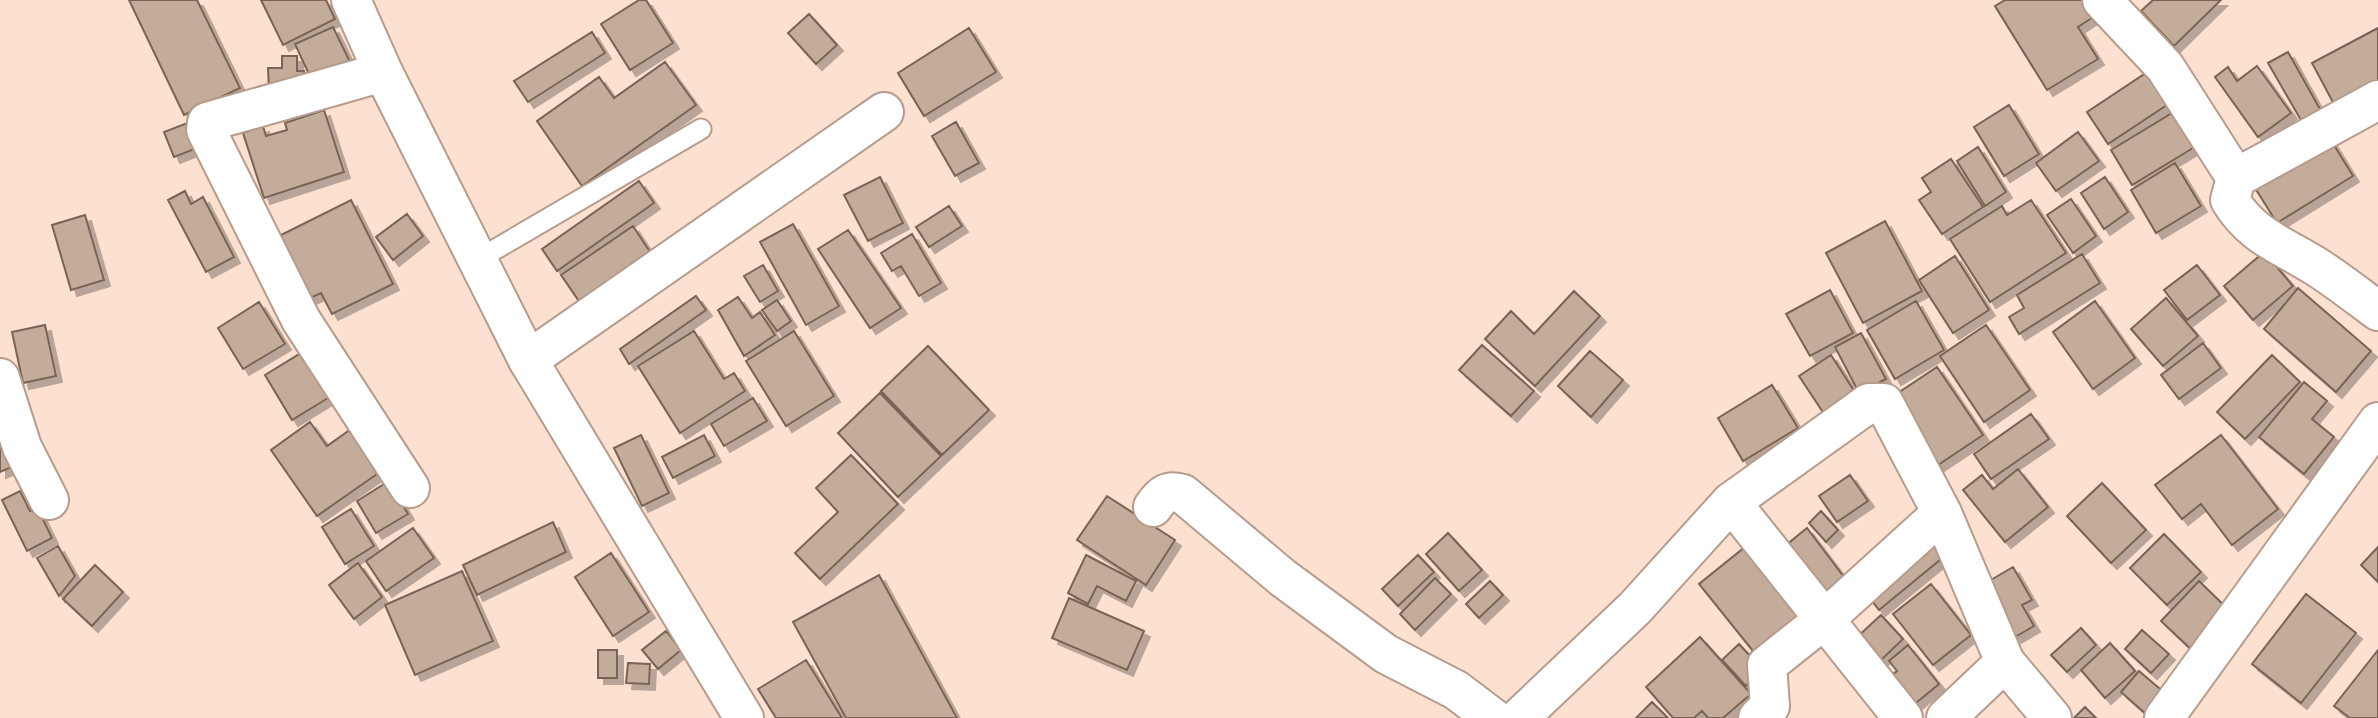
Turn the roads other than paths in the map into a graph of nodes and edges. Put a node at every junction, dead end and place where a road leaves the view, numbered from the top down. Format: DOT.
graph roads {
  1 [pos="351,0"];
  2 [pos="2102,0"];
  3 [pos="383,72"];
  4 [pos="2378,100"];
  5 [pos="884,112"];
  6 [pos="701,129"];
  7 [pos="2235,178"];
  8 [pos="477,260"];
  9 [pos="2378,311"];
  10 [pos="528,360"];
  11 [pos="0,378"];
  12 [pos="2378,422"];
  13 [pos="410,488"];
  14 [pos="49,500"];
  15 [pos="1731,502"];
  16 [pos="1153,507"];
  17 [pos="1942,513"];
  18 [pos="1826,618"];
  19 [pos="2005,662"];
  20 [pos="744,718"];
  21 [pos="1493,718"];
  22 [pos="1519,718"];
  23 [pos="1758,718"];
  24 [pos="1903,718"];
  25 [pos="1945,718"];
  26 [pos="2052,718"];
  27 [pos="2164,718"];
  1 -- 3 [label="street"];
  2 -- 7 [label="street"];
  3 -- 8 [label="street"];
  3 -- 13 [label="street"];
  4 -- 7 [label="street"];
  5 -- 10 [label="street"];
  6 -- 8 [label="lane"];
  7 -- 9 [label="street"];
  8 -- 10 [label="street"];
  10 -- 20 [label="street"];
  11 -- 14 [label="street"];
  12 -- 27 [label="street"];
  15 -- 17 [label="street"];
  15 -- 18 [label="street"];
  15 -- 22 [label="street"];
  16 -- 21 [label="street"];
  17 -- 18 [label="street"];
  17 -- 19 [label="street"];
  18 -- 23 [label="street"];
  18 -- 24 [label="street"];
  19 -- 25 [label="street"];
  19 -- 26 [label="street"];
}
